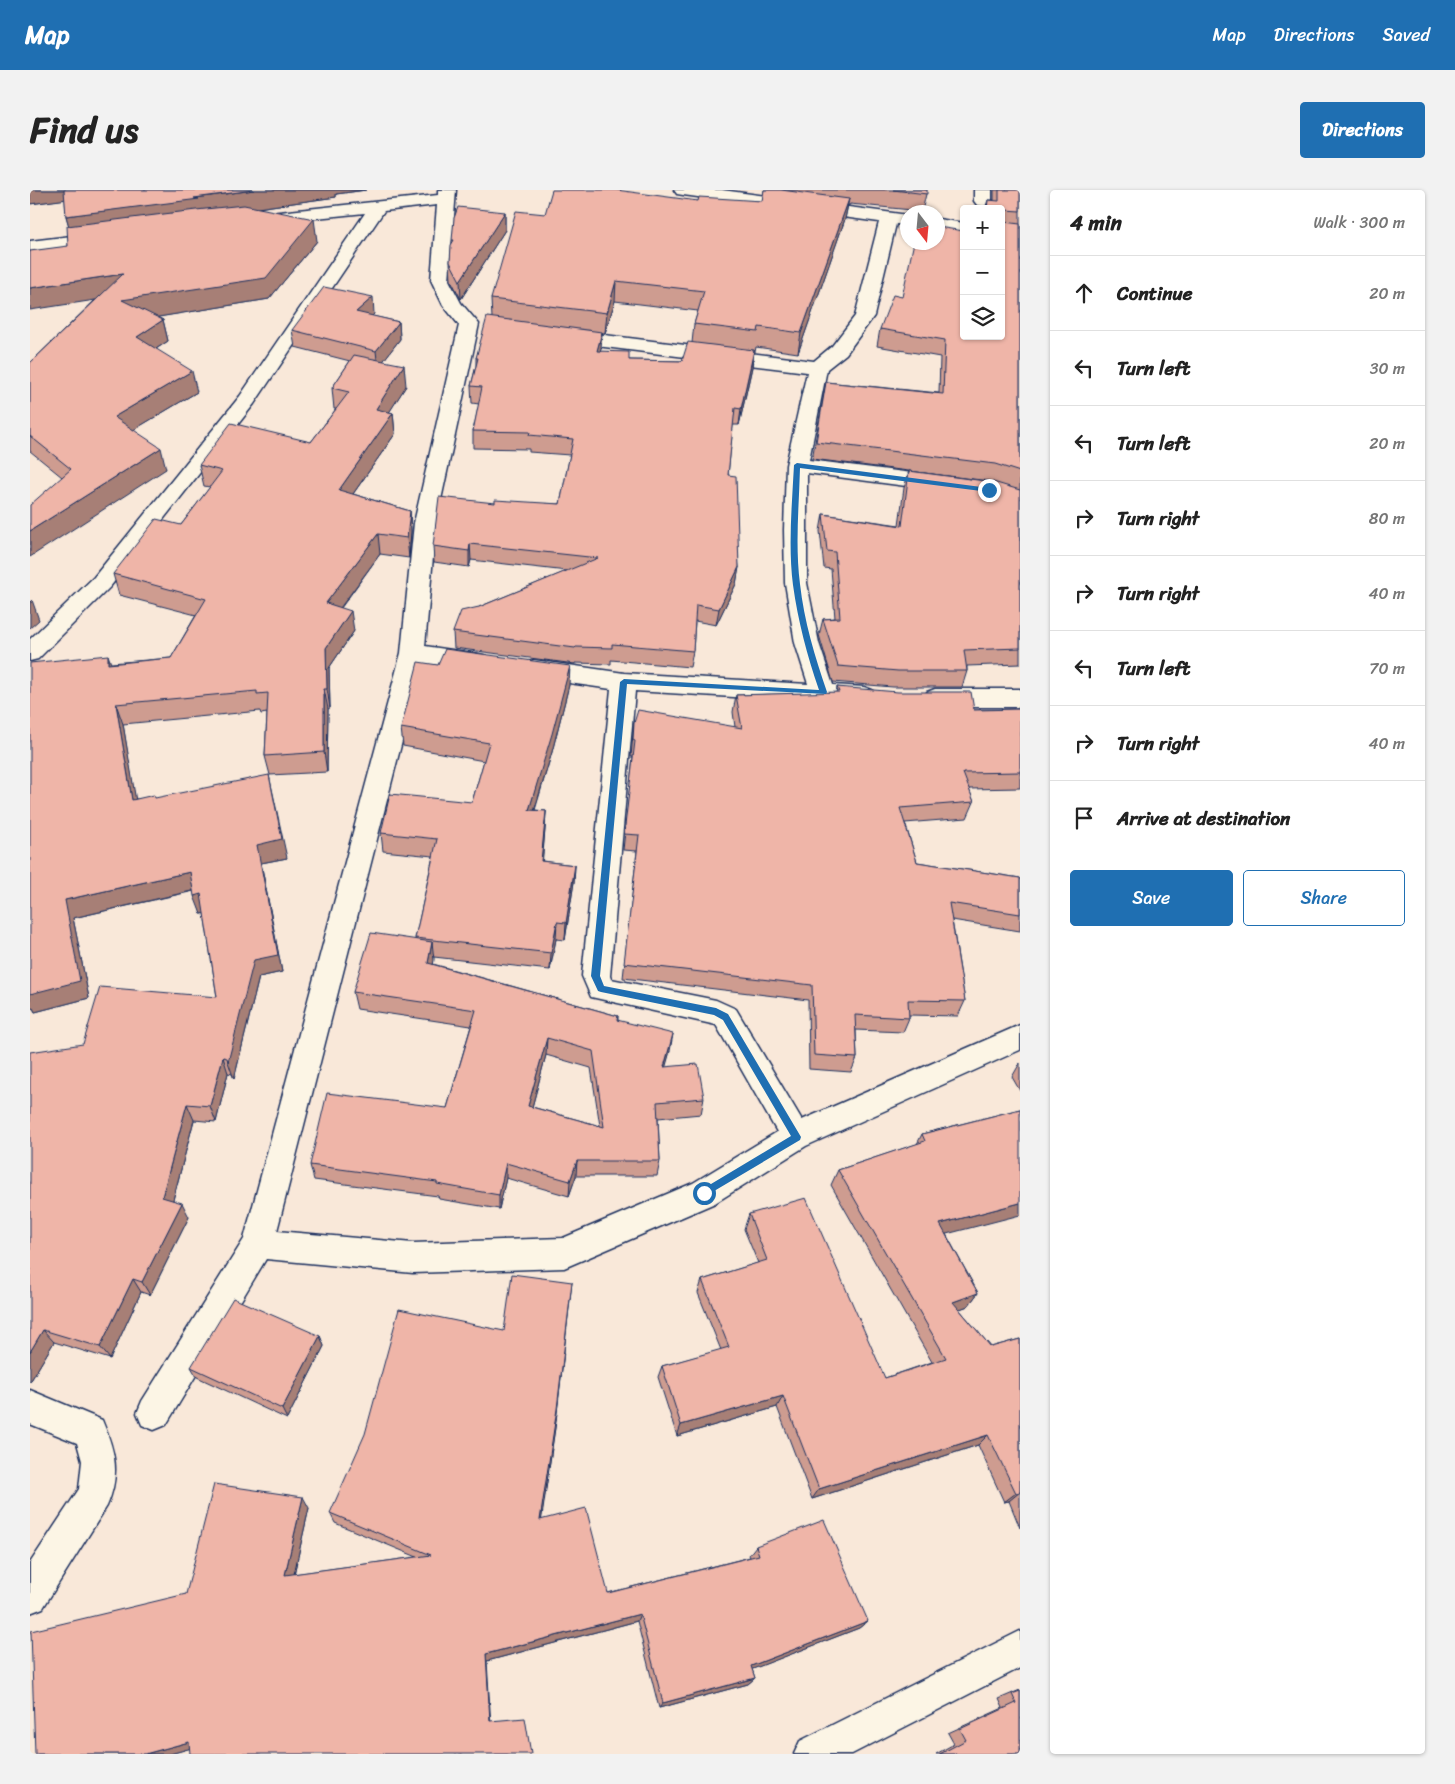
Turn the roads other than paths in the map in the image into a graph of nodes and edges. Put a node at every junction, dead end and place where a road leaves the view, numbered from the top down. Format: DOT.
graph roads {
  1 [pos="683,190"];
  2 [pos="447,194"];
  3 [pos="379,206"];
  4 [pos="898,219"];
  5 [pos="238,220"];
  6 [pos="945,225"];
  7 [pos="960,227"];
  8 [pos="124,234"];
  9 [pos="30,246"];
  10 [pos="547,334"];
  11 [pos="818,367"];
  12 [pos="797,465"];
  13 [pos="960,486"];
  14 [pos="30,653"];
  15 [pos="413,653"];
  16 [pos="624,682"];
  17 [pos="823,692"];
  18 [pos="883,697"];
  19 [pos="912,698"];
  20 [pos="1020,698"];
  21 [pos="1020,1037"];
  22 [pos="796,1137"];
  23 [pos="258,1244"];
  24 [pos="30,1407"];
  25 [pos="154,1413"];
  26 [pos="30,1595"];
  27 [pos="1020,1649"];
  28 [pos="813,1754"];
  1 -- 4 [label="street"];
  2 -- 3 [label="street"];
  2 -- 15 [label="street"];
  3 -- 5 [label="street"];
  3 -- 14 [label="street"];
  4 -- 11 [label="street"];
  6 -- 7 [label="street"];
  8 -- 9 [label="street"];
  10 -- 11 [label="street"];
  11 -- 12 [label="street"];
  12 -- 13 [label="street"];
  12 -- 17 [label="street"];
  15 -- 16 [label="street"];
  15 -- 23 [label="street"];
  16 -- 17 [label="street"];
  16 -- 22 [label="street"];
  17 -- 18 [label="street"];
  19 -- 20 [label="street"];
  21 -- 22 [label="street"];
  22 -- 23 [label="street"];
  23 -- 25 [label="street"];
  24 -- 26 [label="street"];
  27 -- 28 [label="street"];
}
